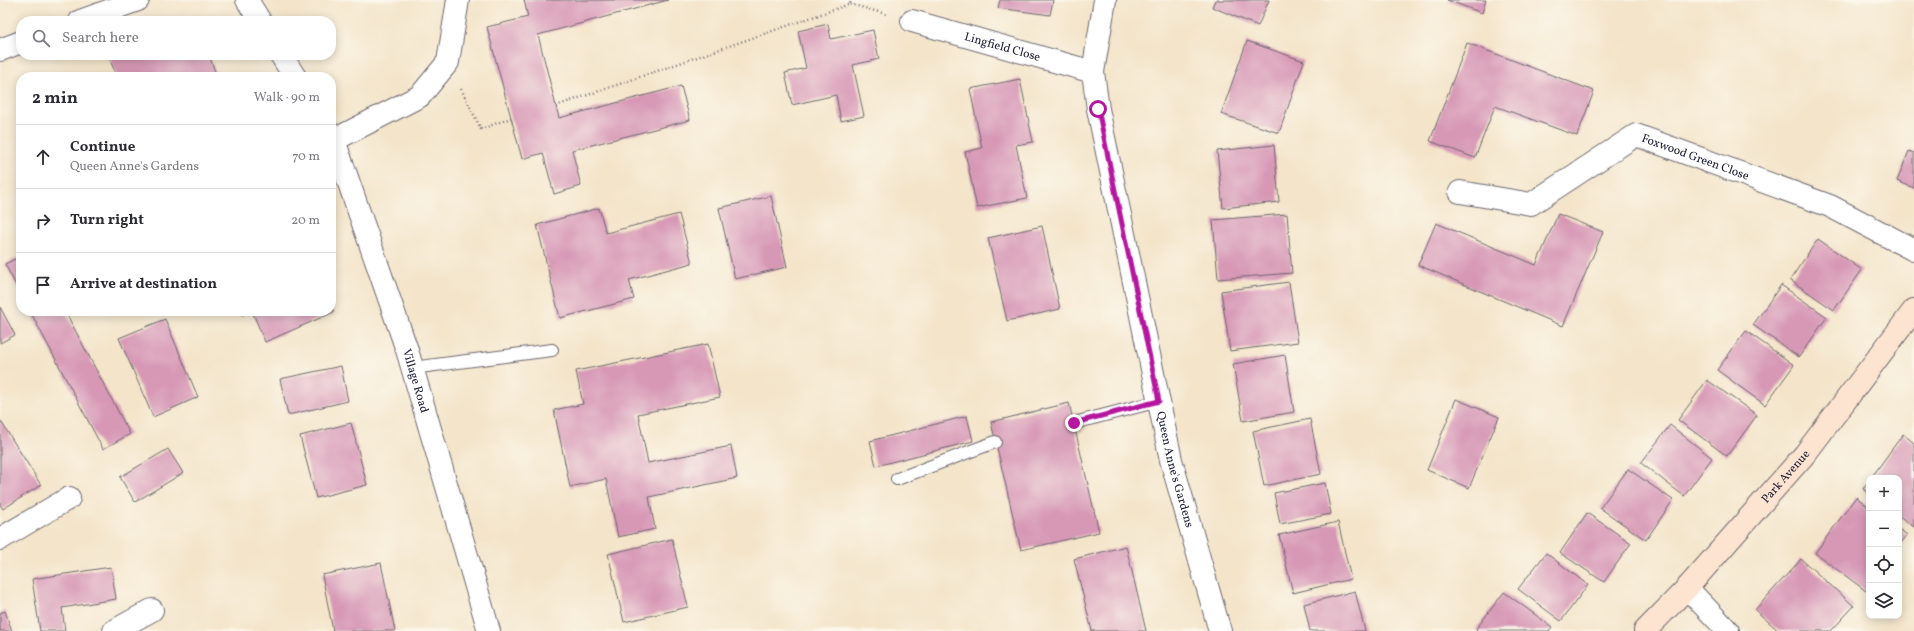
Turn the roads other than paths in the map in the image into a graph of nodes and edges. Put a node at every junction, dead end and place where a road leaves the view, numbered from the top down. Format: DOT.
graph roads {
  1 [pos="138,0"];
  2 [pos="247,0"];
  3 [pos="458,0"];
  4 [pos="1105,0"];
  5 [pos="94,16"];
  6 [pos="257,16"];
  7 [pos="912,21"];
  8 [pos="16,44"];
  9 [pos="0,50"];
  10 [pos="284,60"];
  11 [pos="292,72"];
  12 [pos="1093,72"];
  13 [pos="336,136"];
  14 [pos="336,159"];
  15 [pos="338,173"];
  16 [pos="1460,192"];
  17 [pos="1914,250"];
  18 [pos="1914,310"];
  19 [pos="552,350"];
  20 [pos="412,368"];
  21 [pos="1159,401"];
  22 [pos="1074,423"];
  23 [pos="995,442"];
  24 [pos="898,479"];
  25 [pos="69,498"];
  26 [pos="0,539"];
  27 [pos="1687,588"];
  28 [pos="152,610"];
  29 [pos="114,631"];
  30 [pos="489,631"];
  31 [pos="1220,631"];
  32 [pos="1644,631"];
  33 [pos="1728,631"];
  1 -- 5 [label="street"];
  2 -- 6 [label="street"];
  3 -- 13 [label="street"];
  4 -- 12 [label="street, Queen Anne's Gardens"];
  7 -- 12 [label="street, Lingfield Close"];
  8 -- 9 [label="street"];
  10 -- 11 [label="street"];
  12 -- 21 [label="street, Queen Anne's Gardens"];
  14 -- 15 [label="street, Village Road"];
  15 -- 20 [label="street, Village Road"];
  16 -- 17 [label="street, Foxwood Green Close"];
  18 -- 27 [label="street, Park Avenue"];
  19 -- 20 [label="lane"];
  20 -- 30 [label="street, Village Road"];
  21 -- 22 [label="lane"];
  21 -- 31 [label="street, Queen Anne's Gardens"];
  23 -- 24 [label="lane"];
  25 -- 26 [label="street"];
  27 -- 32 [label="street, Park Avenue"];
  27 -- 33 [label="street"];
  28 -- 29 [label="street"];
}
